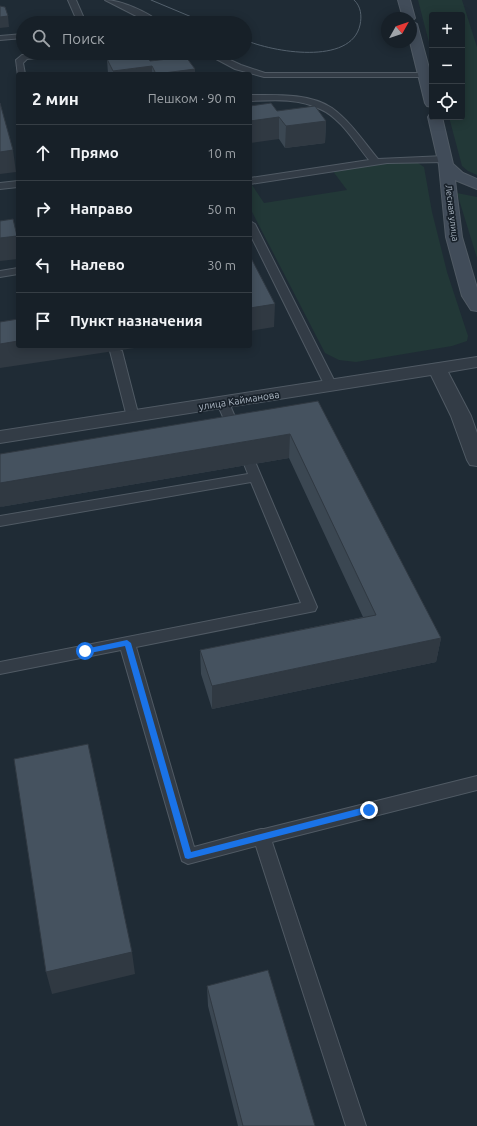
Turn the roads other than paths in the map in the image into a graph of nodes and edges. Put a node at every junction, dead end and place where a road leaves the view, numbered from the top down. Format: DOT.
graph roads {
  1 [pos="72,0"];
  2 [pos="109,0"];
  3 [pos="404,0"];
  4 [pos="407,12"];
  5 [pos="79,16"];
  6 [pos="143,16"];
  7 [pos="16,37"];
  8 [pos="0,38"];
  9 [pos="417,46"];
  10 [pos="21,60"];
  11 [pos="223,60"];
  12 [pos="20,72"];
  13 [pos="425,75"];
  14 [pos="429,91"];
  15 [pos="252,98"];
  16 [pos="436,120"];
  17 [pos="375,161"];
  18 [pos="446,162"];
  19 [pos="252,181"];
  20 [pos="16,184"];
  21 [pos="477,185"];
  22 [pos="0,186"];
  23 [pos="252,228"];
  24 [pos="16,271"];
  25 [pos="0,274"];
  26 [pos="477,306"];
  27 [pos="116,351"];
  28 [pos="477,362"];
  29 [pos="438,368"];
  30 [pos="331,386"];
  31 [pos="223,403"];
  32 [pos="133,417"];
  33 [pos="0,437"];
  34 [pos="238,438"];
  35 [pos="477,460"];
  36 [pos="0,521"];
  37 [pos="127,643"];
  38 [pos="0,668"];
  39 [pos="477,783"];
  40 [pos="261,836"];
  41 [pos="356,1126"];
  1 -- 5 [label="lane"];
  2 -- 6 [label="lane"];
  3 -- 4 [label="main road"];
  7 -- 8 [label="lane"];
  9 -- 13 [label="main road"];
  10 -- 12 [label="lane"];
  11 -- 13 [label="lane"];
  13 -- 14 [label="main road"];
  15 -- 17 [label="lane"];
  16 -- 18 [label="main road, Лесная улица"];
  17 -- 18 [label="lane"];
  17 -- 19 [label="lane"];
  18 -- 21 [label="main road"];
  18 -- 26 [label="main road, Лесная улица"];
  20 -- 22 [label="lane"];
  23 -- 30 [label="lane"];
  24 -- 25 [label="lane"];
  27 -- 32 [label="lane"];
  28 -- 29 [label="street, улица Кайманова"];
  29 -- 30 [label="street, улица Кайманова"];
  29 -- 35 [label="street"];
  30 -- 31 [label="street, улица Кайманова"];
  31 -- 32 [label="street, улица Кайманова"];
  31 -- 34 [label="lane"];
  32 -- 33 [label="street, улица Кайманова"];
  36 -- 37 [label="lane"];
  37 -- 38 [label="lane"];
  37 -- 40 [label="lane"];
  39 -- 40 [label="lane"];
  40 -- 41 [label="lane"];
}
